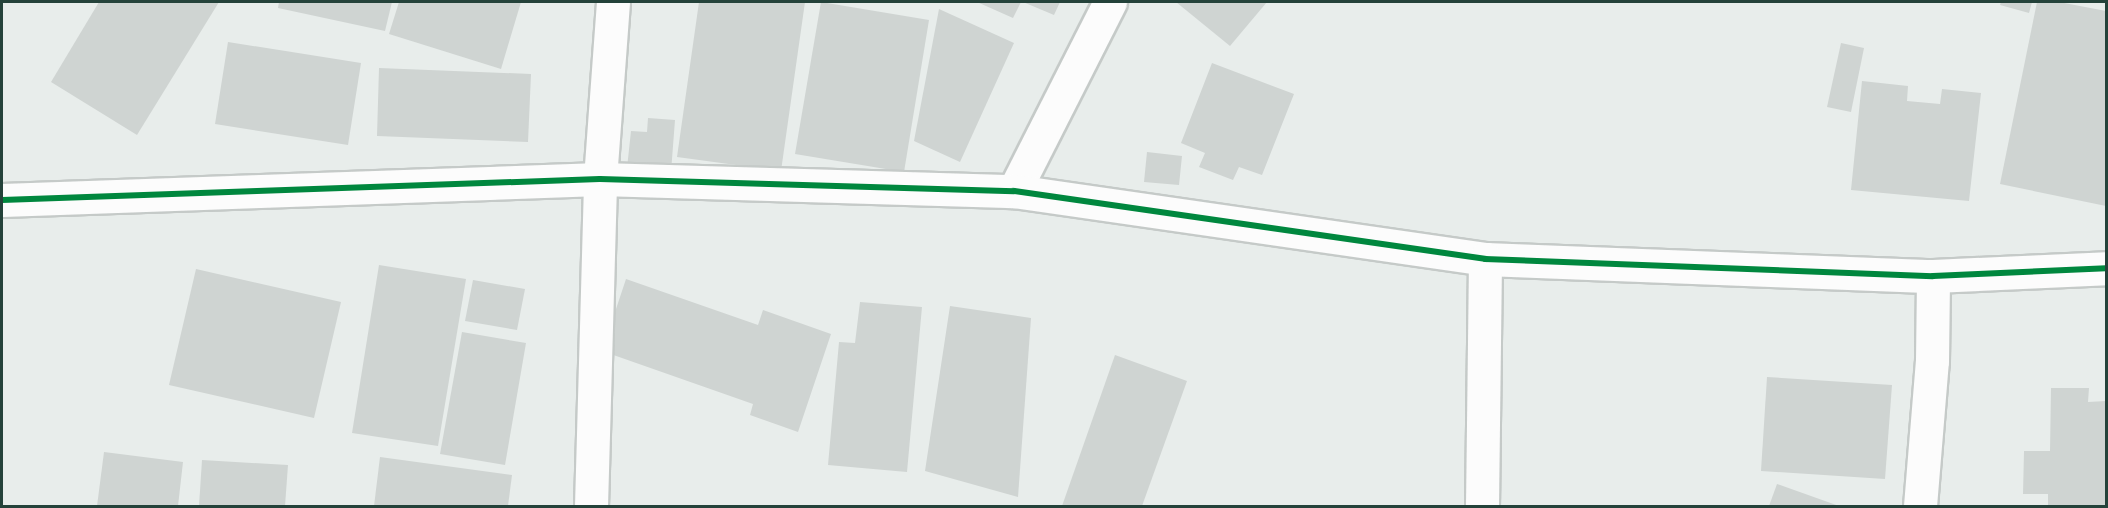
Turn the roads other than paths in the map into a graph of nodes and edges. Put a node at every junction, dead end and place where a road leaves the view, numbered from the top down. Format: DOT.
graph roads {
  1 [pos="613,2"];
  2 [pos="1110,2"];
  3 [pos="600,179"];
  4 [pos="1014,191"];
  5 [pos="2,200"];
  6 [pos="1485,259"];
  7 [pos="2106,268"];
  8 [pos="1933,276"];
  9 [pos="591,507"];
  10 [pos="1482,507"];
  11 [pos="1920,507"];
  1 -- 3 [label="street"];
  2 -- 4 [label="street"];
  3 -- 4 [label="street"];
  3 -- 5 [label="street"];
  3 -- 9 [label="street"];
  4 -- 6 [label="street"];
  6 -- 8 [label="street"];
  6 -- 10 [label="street"];
  7 -- 8 [label="street"];
  8 -- 11 [label="street"];
}
